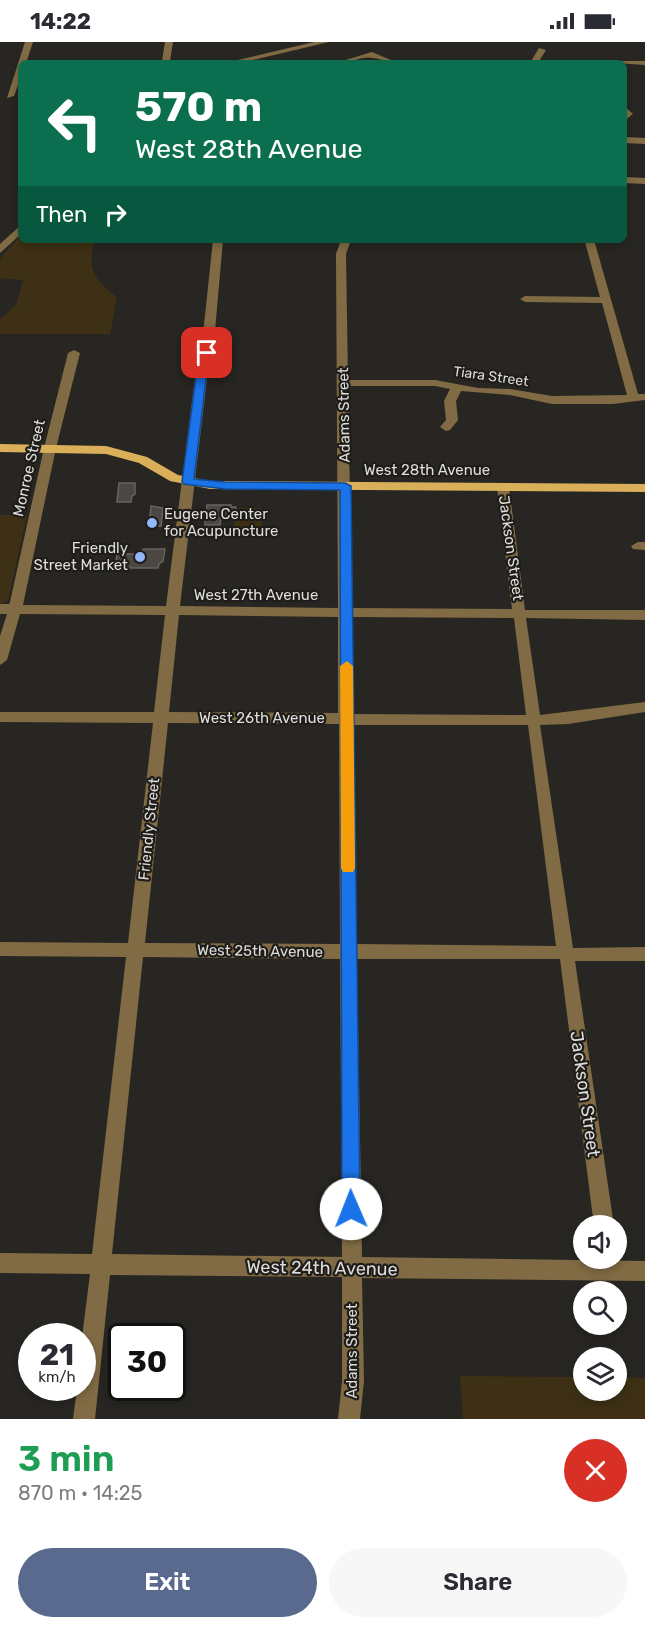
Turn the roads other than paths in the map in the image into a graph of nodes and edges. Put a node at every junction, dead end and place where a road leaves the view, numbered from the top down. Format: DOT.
graph roads {
  1 [pos="29,42"];
  2 [pos="170,42"];
  3 [pos="542,50"];
  4 [pos="335,51"];
  5 [pos="22,60"];
  6 [pos="167,60"];
  7 [pos="236,60"];
  8 [pos="387,60"];
  9 [pos="536,60"];
  10 [pos="627,63"];
  11 [pos="645,63"];
  12 [pos="18,70"];
  13 [pos="5,96"];
  14 [pos="627,140"];
  15 [pos="645,141"];
  16 [pos="627,180"];
  17 [pos="645,181"];
  18 [pos="18,231"];
  19 [pos="218,243"];
  20 [pos="345,243"];
  21 [pos="590,243"];
  22 [pos="0,250"];
  23 [pos="525,299"];
  24 [pos="606,300"];
  25 [pos="74,352"];
  26 [pos="344,382"];
  27 [pos="457,387"];
  28 [pos="639,397"];
  29 [pos="446,427"];
  30 [pos="0,448"];
  31 [pos="50,448"];
  32 [pos="188,482"];
  33 [pos="345,486"];
  34 [pos="503,487"];
  35 [pos="645,488"];
  36 [pos="7,609"];
  37 [pos="173,610"];
  38 [pos="346,612"];
  39 [pos="520,614"];
  40 [pos="645,615"];
  41 [pos="0,660"];
  42 [pos="645,707"];
  43 [pos="0,717"];
  44 [pos="161,718"];
  45 [pos="347,719"];
  46 [pos="534,720"];
  47 [pos="0,949"];
  48 [pos="136,950"];
  49 [pos="348,952"];
  50 [pos="566,954"];
  51 [pos="645,954"];
  52 [pos="602,1215"];
  53 [pos="0,1263"];
  54 [pos="101,1265"];
  55 [pos="573,1265"];
  56 [pos="352,1268"];
  57 [pos="627,1268"];
  58 [pos="645,1271"];
  59 [pos="84,1419"];
  60 [pos="349,1419"];
  1 -- 5 [label="street"];
  2 -- 6 [label="street"];
  3 -- 9 [label="street"];
  4 -- 7 [label="street"];
  4 -- 8 [label="street"];
  10 -- 11 [label="street"];
  12 -- 13 [label="street"];
  14 -- 15 [label="street"];
  16 -- 17 [label="street"];
  18 -- 22 [label="street"];
  19 -- 32 [label="street, Friendly Street"];
  20 -- 26 [label="street, Adams Street"];
  21 -- 24 [label="street"];
  23 -- 24 [label="street"];
  24 -- 28 [label="street"];
  25 -- 31 [label="street, Monroe Street"];
  26 -- 27 [label="street, Tiara Street"];
  26 -- 33 [label="street, Adams Street"];
  27 -- 28 [label="street, Tiara Street"];
  27 -- 29 [label="street"];
  30 -- 31 [label="main road, West 28th Avenue"];
  31 -- 32 [label="main road, West 28th Avenue"];
  31 -- 36 [label="street, Monroe Street"];
  32 -- 33 [label="main road, West 28th Avenue"];
  32 -- 37 [label="street, Friendly Street"];
  33 -- 34 [label="main road, West 28th Avenue"];
  33 -- 38 [label="street, Adams Street"];
  34 -- 35 [label="main road, West 28th Avenue"];
  34 -- 39 [label="street, Jackson Street"];
  36 -- 37 [label="street, West 27th Avenue"];
  36 -- 41 [label="street, Monroe Street"];
  37 -- 38 [label="street, West 27th Avenue"];
  37 -- 44 [label="street, Friendly Street"];
  38 -- 39 [label="street, West 27th Avenue"];
  38 -- 45 [label="street, Adams Street"];
  39 -- 40 [label="street, West 27th Avenue"];
  39 -- 46 [label="street, Jackson Street"];
  42 -- 46 [label="street, West 26th Avenue"];
  43 -- 44 [label="street, West 26th Avenue"];
  44 -- 45 [label="street, West 26th Avenue"];
  44 -- 48 [label="street, Friendly Street"];
  45 -- 46 [label="street, West 26th Avenue"];
  45 -- 49 [label="street, Adams Street"];
  46 -- 50 [label="street, Jackson Street"];
  47 -- 48 [label="street, West 25th Avenue"];
  48 -- 49 [label="street, West 25th Avenue"];
  48 -- 54 [label="street, Friendly Street"];
  49 -- 50 [label="street, West 25th Avenue"];
  49 -- 56 [label="street, Adams Street"];
  50 -- 51 [label="street, West 25th Avenue"];
  50 -- 52 [label="street, Jackson Street"];
  53 -- 54 [label="street, West 24th Avenue"];
  54 -- 56 [label="street, West 24th Avenue"];
  54 -- 59 [label="street, Friendly Street"];
  55 -- 56 [label="street, West 24th Avenue"];
  56 -- 60 [label="street, Adams Street"];
  57 -- 58 [label="street, West 24th Avenue"];
}
